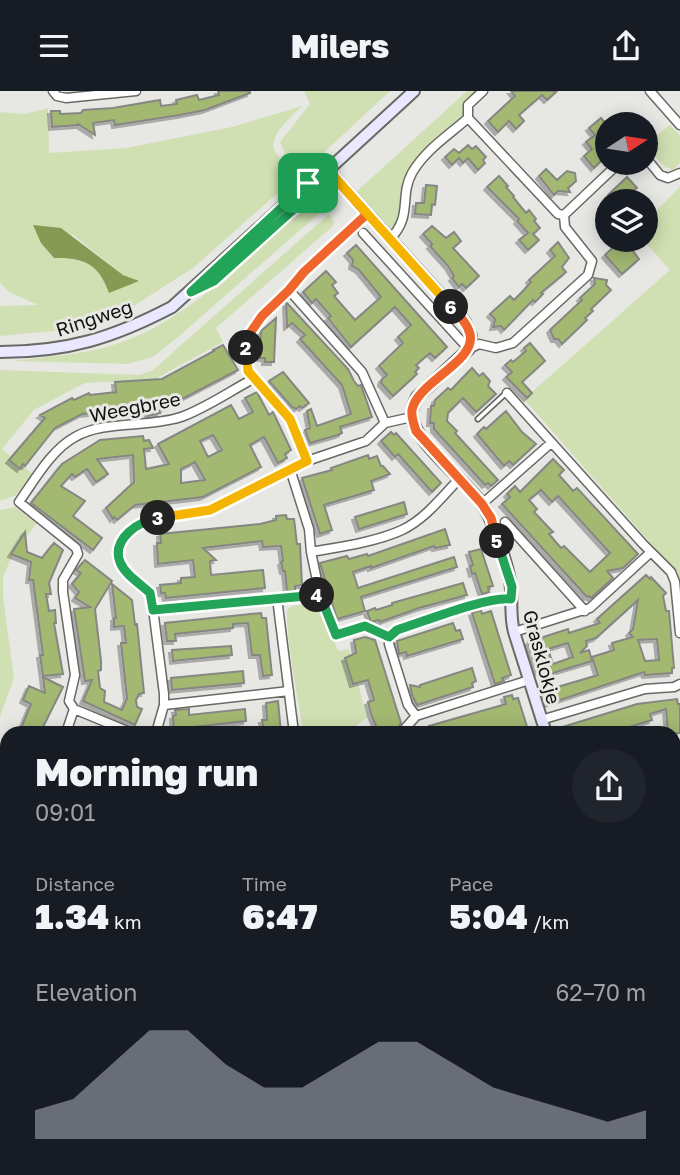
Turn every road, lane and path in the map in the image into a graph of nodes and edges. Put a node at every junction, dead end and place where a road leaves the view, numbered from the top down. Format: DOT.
graph roads {
  1 [pos="136,91"];
  2 [pos="414,91"];
  3 [pos="483,91"];
  4 [pos="650,91"];
  5 [pos="55,93"];
  6 [pos="468,118"];
  7 [pos="680,125"];
  8 [pos="328,170"];
  9 [pos="658,173"];
  10 [pos="680,173"];
  11 [pos="606,175"];
  12 [pos="367,214"];
  13 [pos="564,215"];
  14 [pos="363,233"];
  15 [pos="393,242"];
  16 [pos="384,256"];
  17 [pos="289,290"];
  18 [pos="467,347"];
  19 [pos="0,352"];
  20 [pos="253,379"];
  21 [pos="507,393"];
  22 [pos="412,417"];
  23 [pos="478,419"];
  24 [pos="385,423"];
  25 [pos="551,443"];
  26 [pos="307,461"];
  27 [pos="290,468"];
  28 [pos="459,479"];
  29 [pos="482,504"];
  30 [pos="505,522"];
  31 [pos="311,552"];
  32 [pos="651,552"];
  33 [pos="320,595"];
  34 [pos="277,599"];
  35 [pos="511,599"];
  36 [pos="679,605"];
  37 [pos="153,610"];
  38 [pos="585,611"];
  39 [pos="514,632"];
  40 [pos="680,633"];
  41 [pos="389,637"];
  42 [pos="529,680"];
  43 [pos="680,684"];
  44 [pos="289,691"];
  45 [pos="164,705"];
  46 [pos="74,709"];
  47 [pos="416,716"];
  48 [pos="541,720"];
  49 [pos="68,726"];
  50 [pos="115,726"];
  51 [pos="158,726"];
  52 [pos="293,726"];
  53 [pos="407,726"];
  54 [pos="543,726"];
  1 -- 5 [label="street"];
  2 -- 8 [label="street, Ringweg"];
  3 -- 6 [label="street"];
  4 -- 7 [label="street"];
  6 -- 13 [label="street"];
  6 -- 15 [label="street"];
  8 -- 12 [label="street"];
  8 -- 19 [label="street, Ringweg"];
  9 -- 10 [label="street"];
  11 -- 13 [label="street"];
  12 -- 15 [label="street"];
  12 -- 17 [label="street"];
  13 -- 18 [label="street"];
  14 -- 16 [label="street"];
  15 -- 16 [label="street"];
  15 -- 18 [label="street"];
  16 -- 18 [label="street"];
  17 -- 20 [label="street"];
  17 -- 24 [label="street"];
  18 -- 22 [label="street"];
  20 -- 26 [label="street"];
  20 -- 46 [label="street, Weegbree"];
  21 -- 23 [label="lane"];
  21 -- 25 [label="street"];
  22 -- 24 [label="street"];
  22 -- 28 [label="street, Grasklokje"];
  24 -- 26 [label="street"];
  25 -- 29 [label="street"];
  25 -- 32 [label="street"];
  26 -- 27 [label="street"];
  27 -- 31 [label="street"];
  27 -- 37 [label="street"];
  28 -- 29 [label="street, Grasklokje"];
  28 -- 31 [label="street"];
  29 -- 35 [label="street, Grasklokje"];
  30 -- 38 [label="street"];
  31 -- 33 [label="street"];
  32 -- 36 [label="street"];
  32 -- 38 [label="street"];
  33 -- 34 [label="street"];
  33 -- 41 [label="street"];
  34 -- 37 [label="street"];
  34 -- 44 [label="street"];
  35 -- 39 [label="street, Grasklokje"];
  35 -- 41 [label="street"];
  36 -- 40 [label="street"];
  37 -- 45 [label="street"];
  38 -- 39 [label="street"];
  39 -- 42 [label="street, Grasklokje"];
  41 -- 47 [label="street"];
  42 -- 47 [label="street"];
  42 -- 48 [label="street, Grasklokje"];
  43 -- 48 [label="street"];
  44 -- 45 [label="street"];
  44 -- 52 [label="street"];
  45 -- 51 [label="street"];
  46 -- 49 [label="street, Weegbree"];
  46 -- 50 [label="street"];
  47 -- 53 [label="street"];
  48 -- 54 [label="street, Grasklokje"];
}
